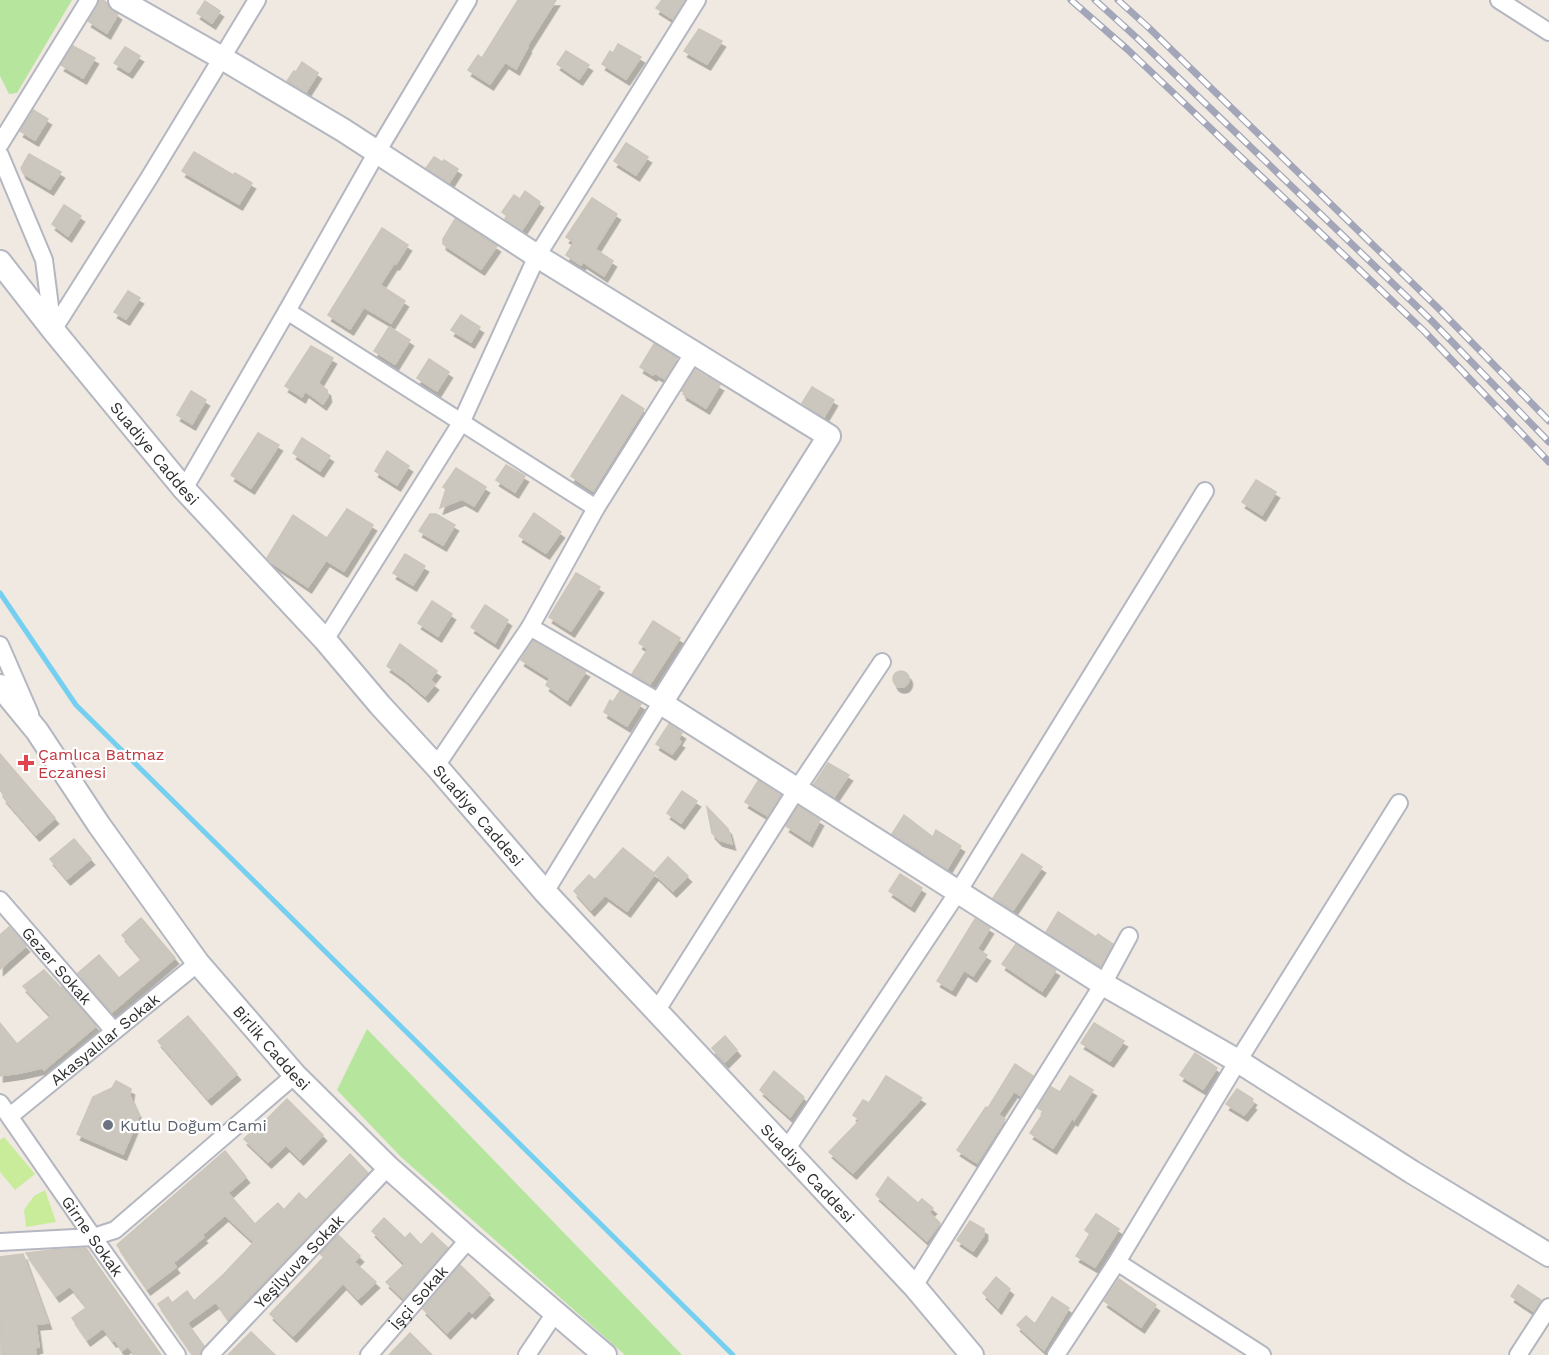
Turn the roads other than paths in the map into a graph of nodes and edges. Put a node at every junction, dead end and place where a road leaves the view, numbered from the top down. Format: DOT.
graph roads {
  1 [pos="89,0"];
  2 [pos="120,0"];
  3 [pos="257,0"];
  4 [pos="468,0"];
  5 [pos="697,0"];
  6 [pos="1499,0"];
  7 [pos="1549,32"];
  8 [pos="222,58"];
  9 [pos="0,144"];
  10 [pos="377,152"];
  11 [pos="0,155"];
  12 [pos="537,256"];
  13 [pos="0,262"];
  14 [pos="287,311"];
  15 [pos="53,330"];
  16 [pos="694,352"];
  17 [pos="461,423"];
  18 [pos="184,489"];
  19 [pos="1205,491"];
  20 [pos="596,508"];
  21 [pos="530,627"];
  22 [pos="325,640"];
  23 [pos="0,645"];
  24 [pos="882,662"];
  25 [pos="0,686"];
  26 [pos="661,703"];
  27 [pos="37,731"];
  28 [pos="436,766"];
  29 [pos="797,789"];
  30 [pos="1399,803"];
  31 [pos="545,892"];
  32 [pos="958,892"];
  33 [pos="0,900"];
  34 [pos="1130,936"];
  35 [pos="198,963"];
  36 [pos="1103,984"];
  37 [pos="657,1010"];
  38 [pos="114,1031"];
  39 [pos="1238,1061"];
  40 [pos="295,1075"];
  41 [pos="5,1109"];
  42 [pos="786,1149"];
  43 [pos="388,1167"];
  44 [pos="93,1237"];
  45 [pos="469,1239"];
  46 [pos="0,1242"];
  47 [pos="1549,1255"];
  48 [pos="1117,1262"];
  49 [pos="914,1286"];
  50 [pos="1549,1307"];
  51 [pos="555,1313"];
  52 [pos="177,1355"];
  53 [pos="210,1355"];
  54 [pos="369,1355"];
  55 [pos="527,1355"];
  56 [pos="605,1355"];
  57 [pos="972,1355"];
  58 [pos="1056,1355"];
  59 [pos="1262,1355"];
  60 [pos="1518,1355"];
  1 -- 9 [label="street"];
  2 -- 8 [label="street"];
  3 -- 8 [label="street"];
  4 -- 10 [label="street"];
  5 -- 12 [label="street"];
  6 -- 7 [label="street"];
  8 -- 10 [label="street"];
  8 -- 15 [label="street"];
  10 -- 12 [label="street"];
  10 -- 14 [label="street"];
  11 -- 15 [label="street"];
  12 -- 16 [label="street"];
  12 -- 17 [label="street"];
  13 -- 15 [label="street, Suadiye Caddesi"];
  14 -- 17 [label="street"];
  14 -- 18 [label="street"];
  15 -- 18 [label="street, Suadiye Caddesi"];
  16 -- 20 [label="street"];
  16 -- 26 [label="street"];
  17 -- 20 [label="street"];
  17 -- 22 [label="street"];
  18 -- 22 [label="street, Suadiye Caddesi"];
  19 -- 32 [label="street"];
  20 -- 21 [label="street"];
  21 -- 26 [label="street"];
  21 -- 28 [label="street"];
  22 -- 28 [label="street, Suadiye Caddesi"];
  23 -- 27 [label="street"];
  24 -- 29 [label="street"];
  25 -- 27 [label="street, Birlik Caddesi"];
  26 -- 29 [label="street"];
  26 -- 31 [label="street"];
  27 -- 35 [label="street, Birlik Caddesi"];
  28 -- 31 [label="street, Suadiye Caddesi"];
  29 -- 32 [label="street"];
  29 -- 37 [label="street"];
  30 -- 39 [label="street"];
  31 -- 37 [label="street, Suadiye Caddesi"];
  32 -- 36 [label="street"];
  32 -- 42 [label="street"];
  33 -- 38 [label="street, Gezer Sokak"];
  34 -- 36 [label="street"];
  35 -- 38 [label="street, Akasyalılar Sokak"];
  35 -- 40 [label="street, Birlik Caddesi"];
  36 -- 39 [label="street"];
  36 -- 49 [label="street"];
  37 -- 42 [label="street, Suadiye Caddesi"];
  38 -- 41 [label="street, Akasyalılar Sokak"];
  39 -- 47 [label="street"];
  39 -- 48 [label="street"];
  40 -- 43 [label="street, Birlik Caddesi"];
  40 -- 44 [label="street"];
  41 -- 44 [label="street, Girne Sokak"];
  42 -- 49 [label="street, Suadiye Caddesi"];
  43 -- 45 [label="street, Birlik Caddesi"];
  43 -- 53 [label="street, Yeşilyuva Sokak"];
  44 -- 46 [label="street"];
  44 -- 52 [label="street, Girne Sokak"];
  45 -- 51 [label="street, Birlik Caddesi"];
  45 -- 54 [label="street, İşçi Sokak"];
  48 -- 58 [label="street"];
  48 -- 59 [label="street"];
  49 -- 57 [label="street, Suadiye Caddesi"];
  50 -- 60 [label="street"];
  51 -- 55 [label="street"];
  51 -- 56 [label="street, Birlik Caddesi"];
}
